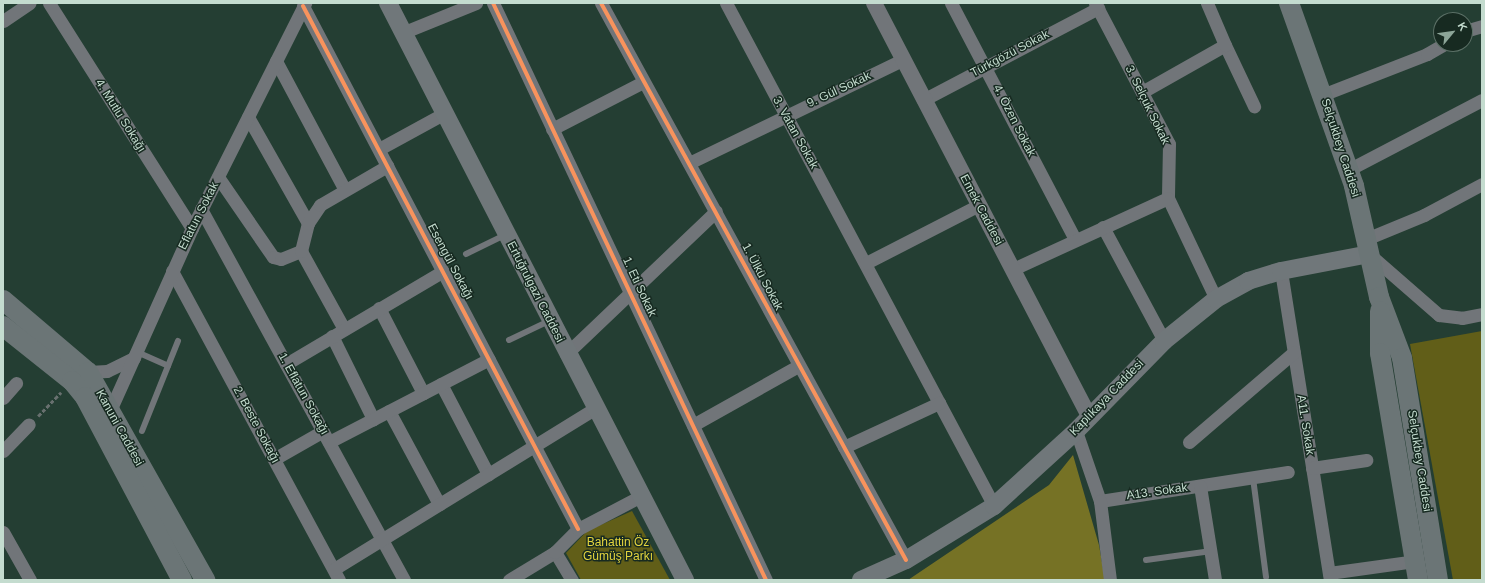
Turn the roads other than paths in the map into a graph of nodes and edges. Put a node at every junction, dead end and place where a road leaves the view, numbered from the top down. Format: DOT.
graph roads {
  1 [pos="30,3"];
  2 [pos="49,3"];
  3 [pos="388,3"];
  4 [pos="476,3"];
  5 [pos="493,3"];
  6 [pos="601,3"];
  7 [pos="726,3"];
  8 [pos="874,3"];
  9 [pos="951,3"];
  10 [pos="1207,3"];
  11 [pos="1289,3"];
  12 [pos="304,4"];
  13 [pos="1096,5"];
  14 [pos="3,21"];
  15 [pos="402,33"];
  16 [pos="1225,45"];
  17 [pos="1433,50"];
  18 [pos="902,60"];
  19 [pos="276,61"];
  20 [pos="986,67"];
  21 [pos="643,82"];
  22 [pos="1142,92"];
  23 [pos="1322,95"];
  24 [pos="923,100"];
  25 [pos="1482,100"];
  26 [pos="1254,106"];
  27 [pos="443,114"];
  28 [pos="785,115"];
  29 [pos="248,117"];
  30 [pos="552,129"];
  31 [pos="379,150"];
  32 [pos="689,163"];
  33 [pos="387,166"];
  34 [pos="1348,170"];
  35 [pos="218,177"];
  36 [pos="1482,184"];
  37 [pos="345,190"];
  38 [pos="1168,198"];
  39 [pos="979,205"];
  40 [pos="201,210"];
  41 [pos="716,211"];
  42 [pos="308,223"];
  43 [pos="1103,227"];
  44 [pos="192,228"];
  45 [pos="505,235"];
  46 [pos="1075,239"];
  47 [pos="1368,246"];
  48 [pos="301,251"];
  49 [pos="466,254"];
  50 [pos="866,263"];
  51 [pos="1013,269"];
  52 [pos="172,271"];
  53 [pos="442,271"];
  54 [pos="1281,271"];
  55 [pos="631,292"];
  56 [pos="1380,297"];
  57 [pos="1216,299"];
  58 [pos="3,300"];
  59 [pos="380,308"];
  60 [pos="1482,314"];
  61 [pos="549,321"];
  62 [pos="3,326"];
  63 [pos="344,329"];
  64 [pos="332,336"];
  65 [pos="509,340"];
  66 [pos="178,341"];
  67 [pos="1164,341"];
  68 [pos="1294,352"];
  69 [pos="566,354"];
  70 [pos="135,355"];
  71 [pos="489,359"];
  72 [pos="286,364"];
  73 [pos="168,366"];
  74 [pos="798,366"];
  75 [pos="80,377"];
  76 [pos="16,383"];
  77 [pos="441,384"];
  78 [pos="423,393"];
  79 [pos="3,398"];
  80 [pos="939,403"];
  81 [pos="596,408"];
  82 [pos="389,411"];
  83 [pos="110,412"];
  84 [pos="1089,416"];
  85 [pos="373,419"];
  86 [pos="29,424"];
  87 [pos="693,425"];
  88 [pos="142,431"];
  89 [pos="1076,431"];
  90 [pos="102,433"];
  91 [pos="326,437"];
  92 [pos="1189,442"];
  93 [pos="534,446"];
  94 [pos="844,447"];
  95 [pos="3,452"];
  96 [pos="274,459"];
  97 [pos="1366,460"];
  98 [pos="1312,468"];
  99 [pos="1288,472"];
  100 [pos="488,474"];
  101 [pos="1253,478"];
  102 [pos="1200,486"];
  103 [pos="641,496"];
  104 [pos="1100,501"];
  105 [pos="439,504"];
  106 [pos="994,506"];
  107 [pos="578,528"];
  108 [pos="3,532"];
  109 [pos="383,539"];
  110 [pos="1211,551"];
  111 [pos="555,552"];
  112 [pos="906,560"];
  113 [pos="1146,560"];
  114 [pos="1417,571"];
  115 [pos="336,575"];
  116 [pos="1266,577"];
  117 [pos="1329,577"];
  118 [pos="30,580"];
  119 [pos="182,580"];
  120 [pos="205,580"];
  121 [pos="404,580"];
  122 [pos="509,580"];
  123 [pos="572,580"];
  124 [pos="685,580"];
  125 [pos="766,580"];
  126 [pos="861,580"];
  127 [pos="1110,580"];
  128 [pos="1215,580"];
  129 [pos="1438,580"];
  1 -- 14 [label="street"];
  2 -- 44 [label="street, 4. Mutlu Sokağı"];
  3 -- 15 [label="main road, Ertuğrulgazi Caddesi"];
  4 -- 15 [label="street"];
  5 -- 30 [label="street, 1. Eti Sokak"];
  6 -- 21 [label="street, 1. Ülkü Sokak"];
  7 -- 28 [label="street, 3. Vatan Sokak"];
  8 -- 18 [label="street, Emek Caddesi"];
  9 -- 20 [label="street, 4. Özen Sokak"];
  10 -- 16 [label="street"];
  11 -- 23 [label="main road, Selçukbey Caddesi"];
  12 -- 19 [label="street, Eflatun Sokak"];
  12 -- 31 [label="street, Esengül Sokağı"];
  13 -- 20 [label="street, Türkgözü Sokak"];
  13 -- 22 [label="street, 3. Selçuk Sokak"];
  15 -- 27 [label="main road, Ertuğrulgazi Caddesi"];
  16 -- 22 [label="street"];
  16 -- 26 [label="street"];
  17 -- 23 [label="street"];
  18 -- 24 [label="street, Emek Caddesi"];
  18 -- 28 [label="street, 9. Gül Sokak"];
  19 -- 29 [label="street, Eflatun Sokak"];
  19 -- 37 [label="street"];
  20 -- 24 [label="street, Türkgözü Sokak"];
  20 -- 46 [label="street, 4. Özen Sokak"];
  21 -- 30 [label="street"];
  21 -- 32 [label="street, 1. Ülkü Sokak"];
  22 -- 38 [label="street, 3. Selçuk Sokak"];
  23 -- 34 [label="main road, Selçukbey Caddesi"];
  24 -- 39 [label="street, Emek Caddesi"];
  25 -- 34 [label="street"];
  27 -- 31 [label="street"];
  27 -- 45 [label="main road, Ertuğrulgazi Caddesi"];
  28 -- 32 [label="street, 9. Gül Sokak"];
  28 -- 50 [label="street, 3. Vatan Sokak"];
  29 -- 35 [label="street, Eflatun Sokak"];
  29 -- 42 [label="street"];
  30 -- 55 [label="street, 1. Eti Sokak"];
  31 -- 33 [label="street, Esengül Sokağı"];
  32 -- 41 [label="street, 1. Ülkü Sokak"];
  33 -- 37 [label="street"];
  33 -- 53 [label="street, Esengül Sokağı"];
  34 -- 47 [label="main road, Selçukbey Caddesi"];
  35 -- 40 [label="street, Eflatun Sokak"];
  35 -- 48 [label="street"];
  36 -- 47 [label="street"];
  37 -- 42 [label="street"];
  38 -- 43 [label="street"];
  38 -- 57 [label="street, 3. Selçuk Sokak"];
  39 -- 50 [label="street"];
  39 -- 51 [label="street, Emek Caddesi"];
  40 -- 44 [label="street, Eflatun Sokak"];
  40 -- 72 [label="street, 1. Eflatun Sokağı"];
  41 -- 55 [label="street"];
  41 -- 74 [label="street, 1. Ülkü Sokak"];
  42 -- 48 [label="street"];
  43 -- 46 [label="street"];
  43 -- 67 [label="street"];
  44 -- 52 [label="street, Eflatun Sokak"];
  45 -- 49 [label="lane"];
  45 -- 61 [label="main road, Ertuğrulgazi Caddesi"];
  46 -- 51 [label="street"];
  47 -- 54 [label="main road, Kaplıkaya Caddesi"];
  47 -- 56 [label="main road, Selçukbey Caddesi"];
  47 -- 60 [label="street"];
  48 -- 63 [label="street"];
  50 -- 80 [label="street, 3. Vatan Sokak"];
  51 -- 84 [label="street, Emek Caddesi"];
  52 -- 70 [label="street, Eflatun Sokak"];
  52 -- 96 [label="street, 2. Beste Sokağı"];
  53 -- 59 [label="street"];
  53 -- 71 [label="street, Esengül Sokağı"];
  54 -- 57 [label="main road, Kaplıkaya Caddesi"];
  54 -- 68 [label="street, A11. Sokak"];
  55 -- 69 [label="street"];
  55 -- 87 [label="street, 1. Eti Sokak"];
  56 -- 114 [label="main road, Selçukbey Caddesi"];
  56 -- 129 [label="main road, Selçukbey Caddesi"];
  57 -- 67 [label="main road, Kaplıkaya Caddesi"];
  58 -- 75 [label="main road, Kanuni Caddesi"];
  59 -- 63 [label="street"];
  59 -- 78 [label="street"];
  61 -- 65 [label="lane"];
  61 -- 69 [label="main road, Ertuğrulgazi Caddesi"];
  62 -- 75 [label="main road, Kanuni Caddesi"];
  63 -- 64 [label="street"];
  64 -- 72 [label="street"];
  64 -- 85 [label="street"];
  66 -- 73 [label="lane"];
  67 -- 84 [label="main road, Kaplıkaya Caddesi"];
  68 -- 92 [label="street"];
  68 -- 98 [label="street, A11. Sokak"];
  69 -- 81 [label="main road, Ertuğrulgazi Caddesi"];
  70 -- 73 [label="lane"];
  70 -- 75 [label="street"];
  70 -- 83 [label="street, Eflatun Sokak"];
  71 -- 77 [label="street"];
  71 -- 93 [label="street, Esengül Sokağı"];
  72 -- 91 [label="street, 1. Eflatun Sokağı"];
  73 -- 88 [label="lane"];
  74 -- 87 [label="street"];
  74 -- 94 [label="street, 1. Ülkü Sokak"];
  75 -- 83 [label="main road, Kanuni Caddesi"];
  75 -- 90 [label="main road, Kanuni Caddesi"];
  76 -- 79 [label="street"];
  77 -- 78 [label="street"];
  77 -- 100 [label="street"];
  78 -- 82 [label="street"];
  80 -- 94 [label="street"];
  80 -- 106 [label="street, 3. Vatan Sokak"];
  81 -- 93 [label="street"];
  81 -- 103 [label="main road, Ertuğrulgazi Caddesi"];
  82 -- 85 [label="street"];
  82 -- 105 [label="street"];
  83 -- 90 [label="street, Eflatun Sokak"];
  83 -- 120 [label="main road, Kanuni Caddesi"];
  84 -- 89 [label="main road, Kaplıkaya Caddesi"];
  85 -- 91 [label="street"];
  86 -- 95 [label="street"];
  87 -- 125 [label="street, 1. Eti Sokak"];
  89 -- 104 [label="street"];
  89 -- 106 [label="main road, Kaplıkaya Caddesi"];
  90 -- 119 [label="main road, Kanuni Caddesi"];
  91 -- 96 [label="street"];
  91 -- 109 [label="street, 1. Eflatun Sokağı"];
  93 -- 100 [label="street"];
  93 -- 107 [label="street, Esengül Sokağı"];
  94 -- 112 [label="street, 1. Ülkü Sokak"];
  96 -- 115 [label="street, 2. Beste Sokağı"];
  97 -- 98 [label="street"];
  98 -- 117 [label="street, A11. Sokak"];
  99 -- 101 [label="street, A13. Sokak"];
  100 -- 105 [label="street"];
  101 -- 102 [label="street, A13. Sokak"];
  101 -- 116 [label="lane"];
  102 -- 104 [label="street, A13. Sokak"];
  102 -- 110 [label="street"];
  103 -- 107 [label="street"];
  103 -- 124 [label="main road, Ertuğrulgazi Caddesi"];
  104 -- 127 [label="street"];
  105 -- 109 [label="street"];
  106 -- 112 [label="main road, Kaplıkaya Caddesi"];
  107 -- 111 [label="street"];
  108 -- 118 [label="street"];
  109 -- 115 [label="street"];
  109 -- 121 [label="street, 1. Eflatun Sokağı"];
  110 -- 113 [label="lane"];
  110 -- 128 [label="street"];
  111 -- 122 [label="street"];
  111 -- 123 [label="street"];
  112 -- 126 [label="main road, Kaplıkaya Caddesi"];
  114 -- 117 [label="street"];
}
